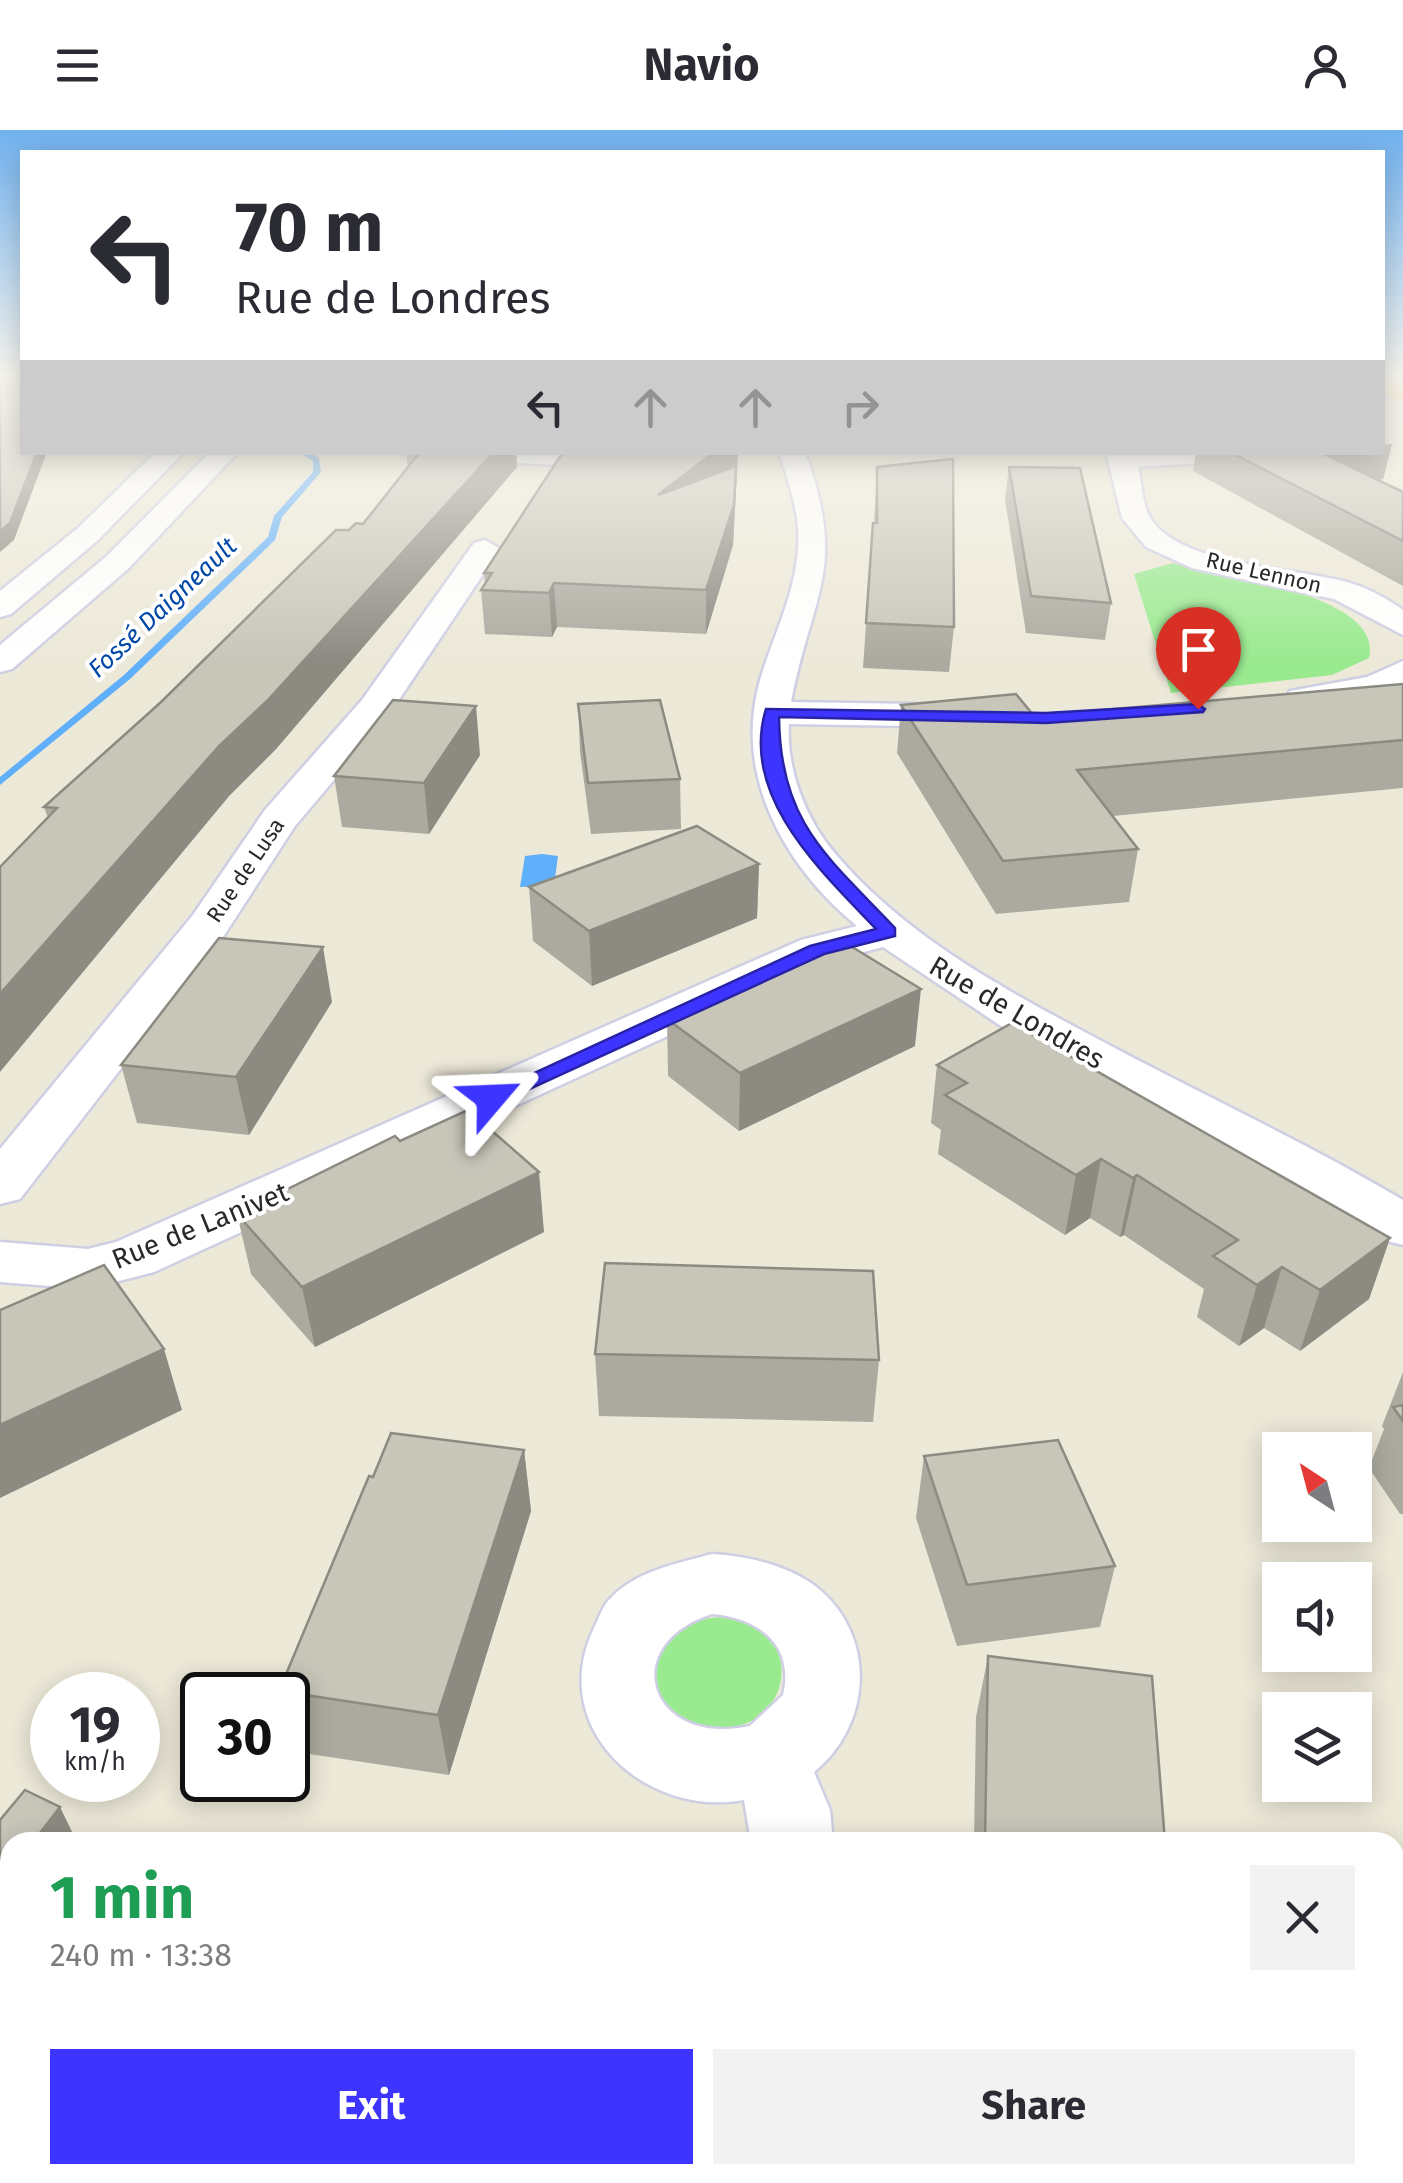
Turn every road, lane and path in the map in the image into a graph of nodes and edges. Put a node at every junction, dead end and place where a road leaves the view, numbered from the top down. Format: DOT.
graph roads {
  1 [pos="153,470"];
  2 [pos="208,470"];
  3 [pos="799,470"];
  4 [pos="1125,470"];
  5 [pos="484,549"];
  6 [pos="0,606"];
  7 [pos="1403,625"];
  8 [pos="0,662"];
  9 [pos="1403,671"];
  10 [pos="1277,701"];
  11 [pos="771,712"];
  12 [pos="1010,717"];
  13 [pos="889,932"];
  14 [pos="0,1186"];
  15 [pos="1403,1226"];
  16 [pos="0,1262"];
  17 [pos="768,1757"];
  18 [pos="791,1832"];
  1 -- 6 [label="street"];
  2 -- 8 [label="street"];
  3 -- 11 [label="street, Rue de Londres"];
  4 -- 7 [label="street, Rue Lennon"];
  5 -- 14 [label="street, Rue de Lusa"];
  9 -- 10 [label="street"];
  11 -- 12 [label="street"];
  11 -- 13 [label="street, Rue de Londres"];
  13 -- 15 [label="street, Rue de Londres"];
  13 -- 16 [label="street, Rue de Lanivet"];
  17 -- 18 [label="street"];
}
